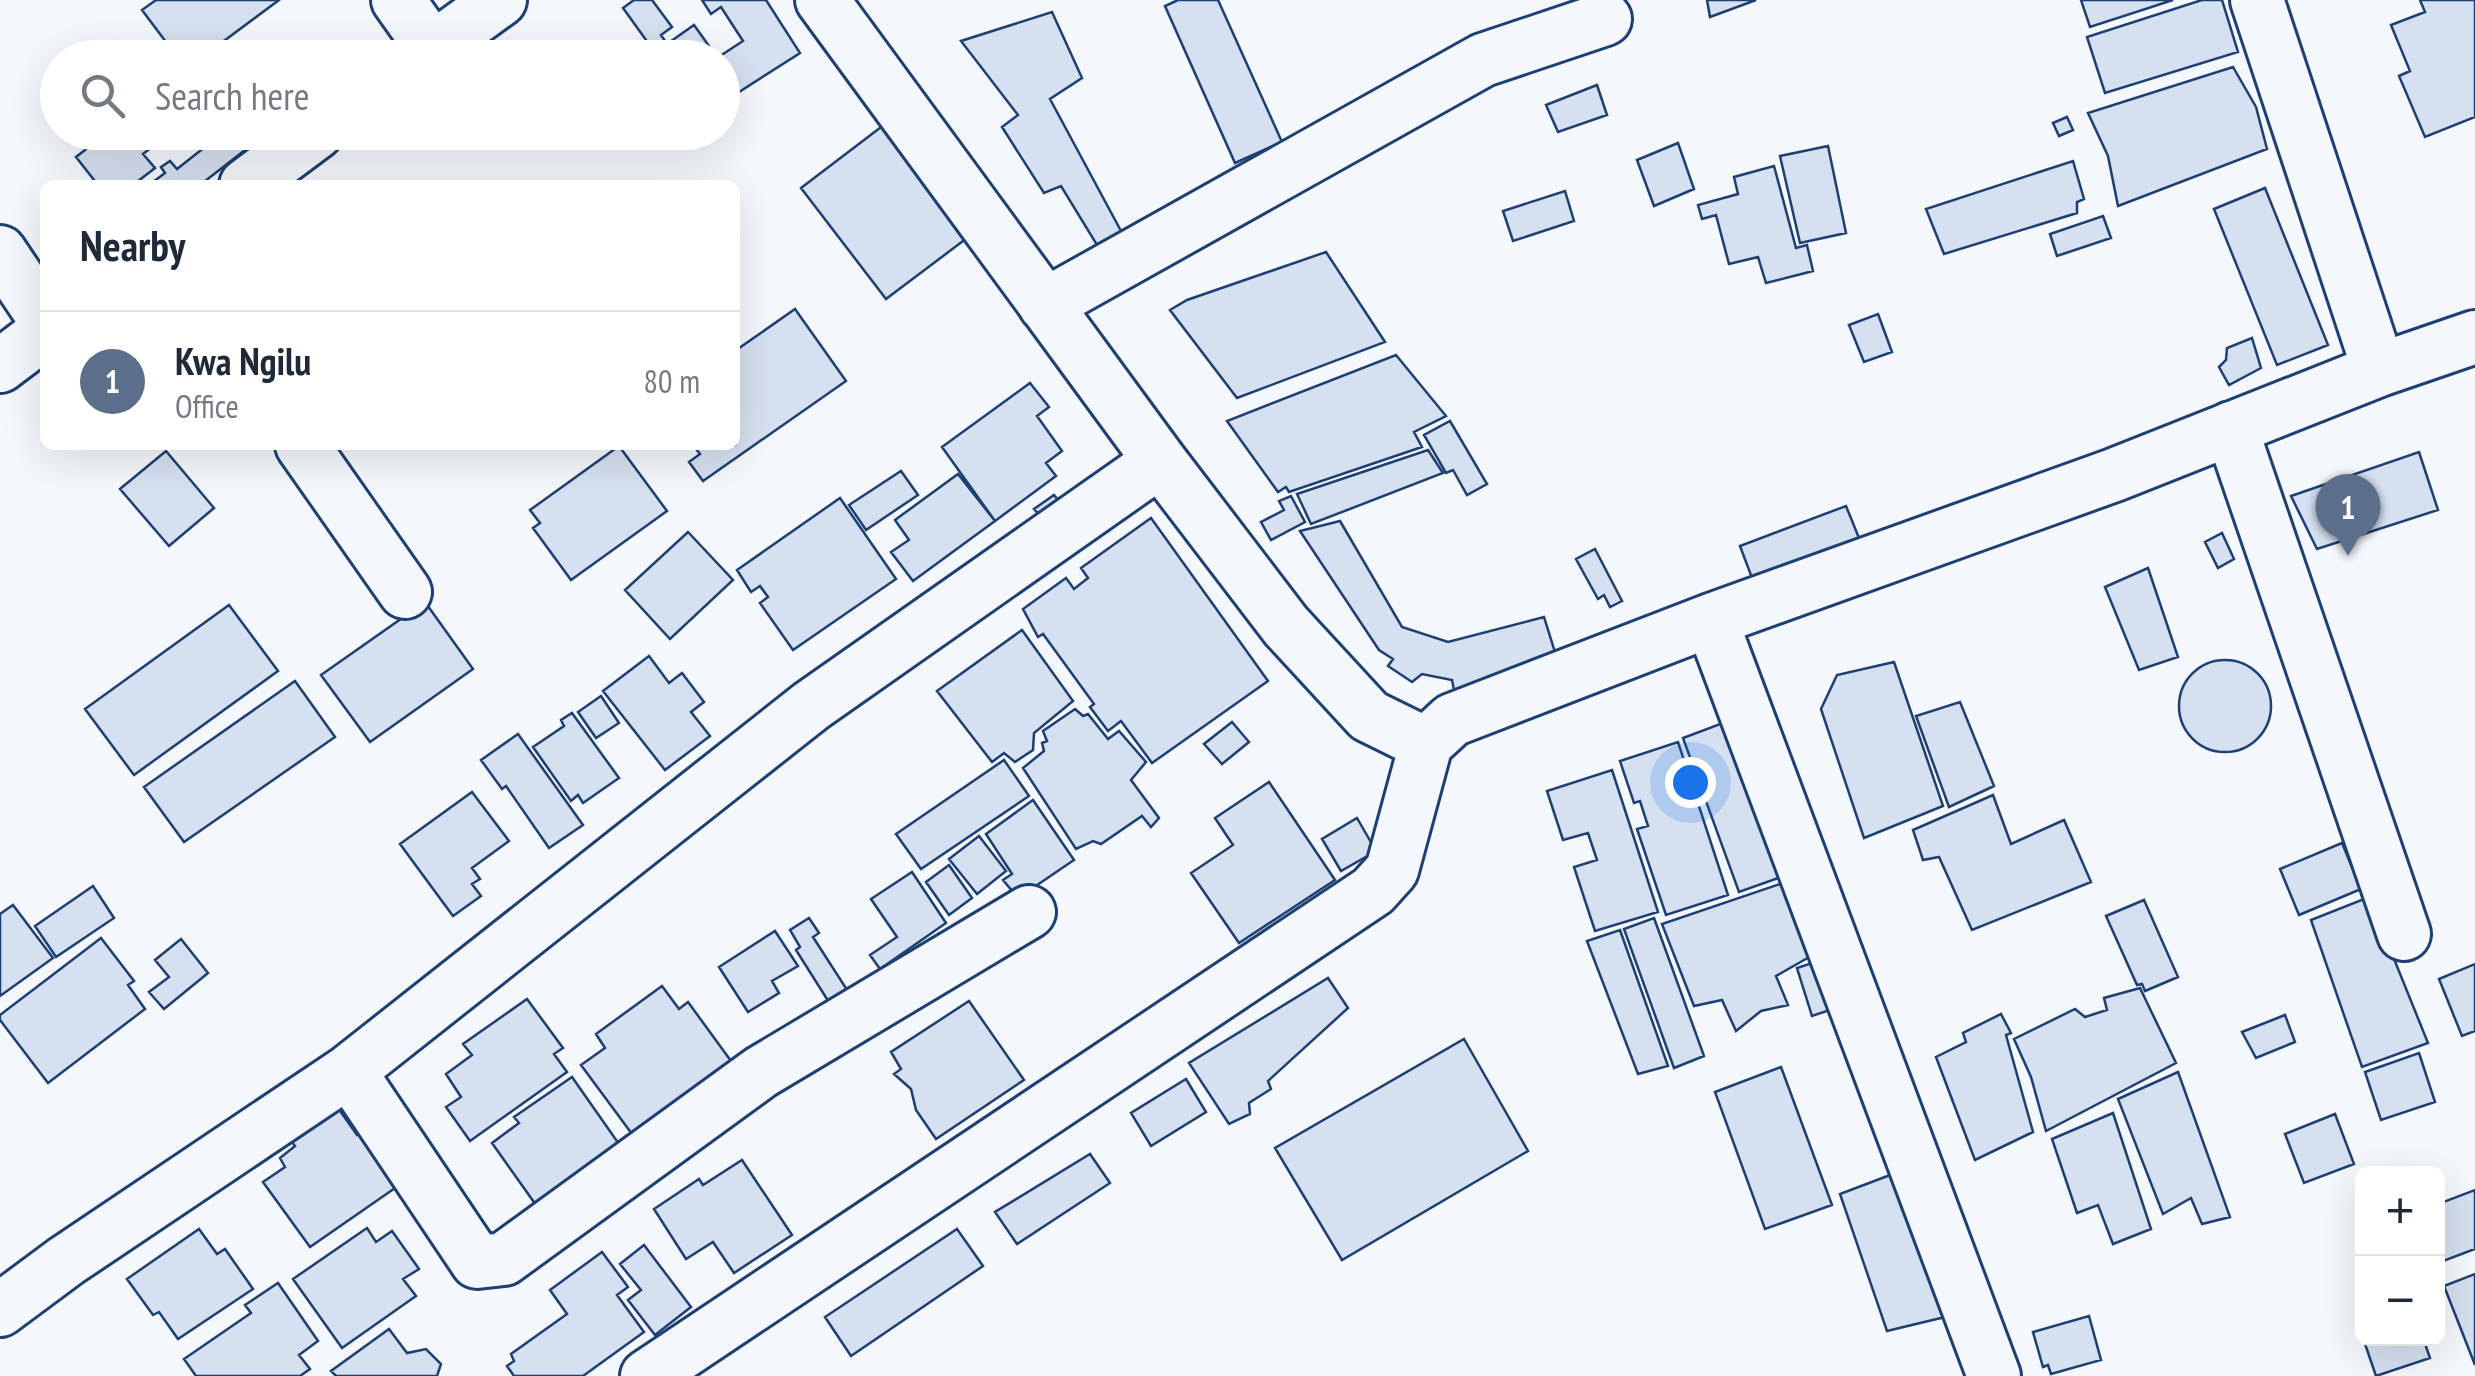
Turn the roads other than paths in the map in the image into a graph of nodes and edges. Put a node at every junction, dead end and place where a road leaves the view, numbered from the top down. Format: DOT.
graph roads {
  1 [pos="398,0"];
  2 [pos="500,0"];
  3 [pos="822,0"];
  4 [pos="2258,0"];
  5 [pos="1605,20"];
  6 [pos="419,40"];
  7 [pos="444,40"];
  8 [pos="294,150"];
  9 [pos="253,180"];
  10 [pos="0,252"];
  11 [pos="1045,304"];
  12 [pos="40,312"];
  13 [pos="40,336"];
  14 [pos="2475,337"];
  15 [pos="0,366"];
  16 [pos="2379,370"];
  17 [pos="2230,428"];
  18 [pos="306,450"];
  19 [pos="1160,461"];
  20 [pos="405,592"];
  21 [pos="1711,620"];
  22 [pos="1426,744"];
  23 [pos="1028,912"];
  24 [pos="2404,934"];
  25 [pos="349,1071"];
  26 [pos="0,1310"];
  27 [pos="647,1376"];
  28 [pos="1994,1376"];
  1 -- 6 [label="street"];
  2 -- 7 [label="street"];
  3 -- 11 [label="street"];
  4 -- 16 [label="street"];
  5 -- 11 [label="street"];
  8 -- 9 [label="street"];
  10 -- 12 [label="street"];
  11 -- 19 [label="street"];
  13 -- 15 [label="street"];
  14 -- 16 [label="street"];
  16 -- 17 [label="street"];
  17 -- 21 [label="street"];
  17 -- 24 [label="street"];
  18 -- 20 [label="street"];
  19 -- 22 [label="street"];
  19 -- 25 [label="street"];
  21 -- 22 [label="street"];
  21 -- 28 [label="street"];
  22 -- 27 [label="street"];
  23 -- 25 [label="street"];
  25 -- 26 [label="street"];
}
